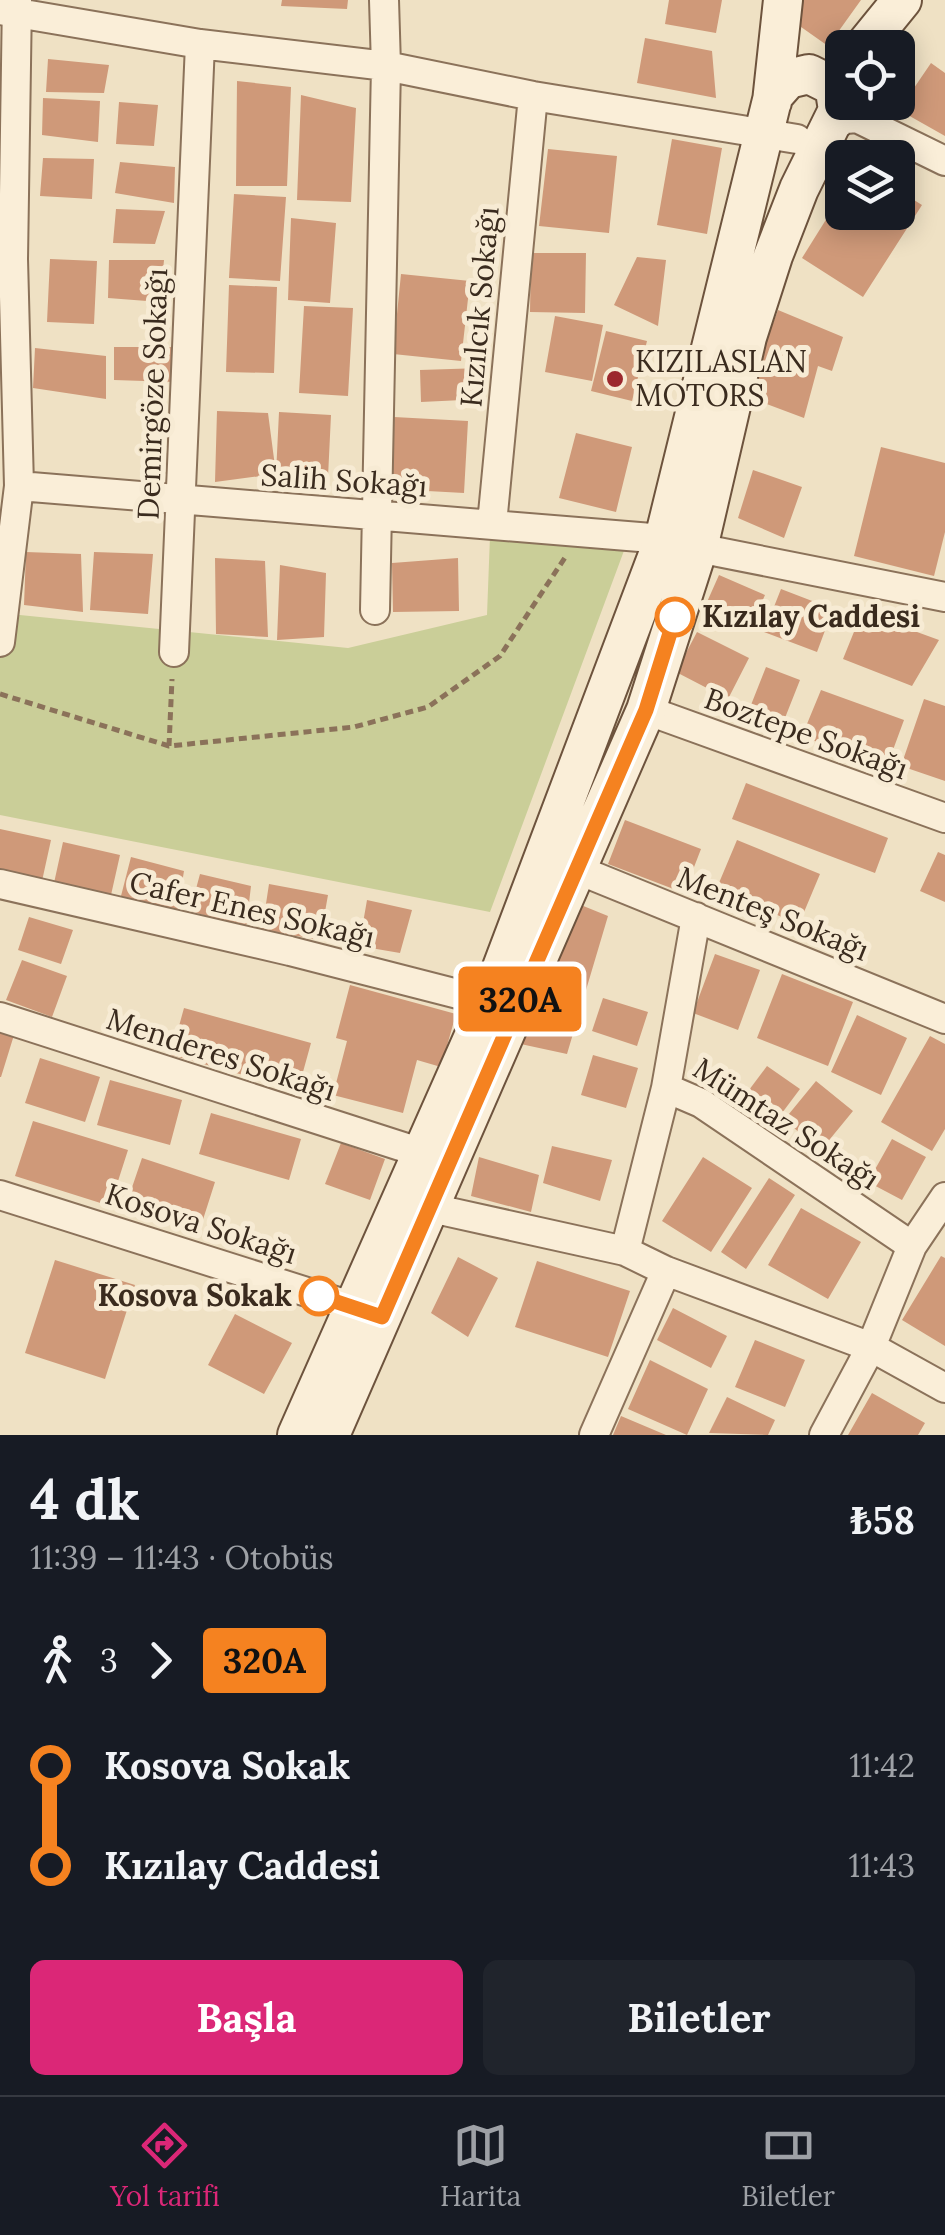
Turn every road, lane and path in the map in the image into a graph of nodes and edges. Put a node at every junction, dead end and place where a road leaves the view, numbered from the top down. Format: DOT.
graph roads {
  1 [pos="384,0"];
  2 [pos="902,0"];
  3 [pos="927,0"];
  4 [pos="11,8"];
  5 [pos="781,18"];
  6 [pos="878,30"];
  7 [pos="905,30"];
  8 [pos="200,44"];
  9 [pos="386,66"];
  10 [pos="825,70"];
  11 [pos="825,70"];
  12 [pos="533,96"];
  13 [pos="774,96"];
  14 [pos="825,115"];
  15 [pos="794,127"];
  16 [pos="945,161"];
  17 [pos="19,486"];
  18 [pos="182,502"];
  19 [pos="376,516"];
  20 [pos="492,524"];
  21 [pos="584,530"];
  22 [pos="680,544"];
  23 [pos="945,597"];
  24 [pos="375,610"];
  25 [pos="0,642"];
  26 [pos="174,652"];
  27 [pos="0,694"];
  28 [pos="646,710"];
  29 [pos="169,746"];
  30 [pos="945,818"];
  31 [pos="576,868"];
  32 [pos="0,884"];
  33 [pos="696,917"];
  34 [pos="489,1002"];
  35 [pos="0,1017"];
  36 [pos="945,1020"];
  37 [pos="666,1088"];
  38 [pos="422,1153"];
  39 [pos="0,1195"];
  40 [pos="945,1197"];
  41 [pos="431,1208"];
  42 [pos="912,1246"];
  43 [pos="625,1251"];
  44 [pos="666,1270"];
  45 [pos="370,1312"];
  46 [pos="870,1347"];
  47 [pos="945,1388"];
  48 [pos="298,1435"];
  49 [pos="330,1435"];
  50 [pos="594,1435"];
  51 [pos="824,1435"];
  1 -- 9 [label="street"];
  2 -- 6 [label="main road"];
  3 -- 7 [label="main road"];
  4 -- 8 [label="street"];
  4 -- 17 [label="street"];
  5 -- 10 [label="main road"];
  5 -- 13 [label="main road"];
  8 -- 9 [label="street"];
  8 -- 18 [label="street, Demirgöze Sokağı"];
  9 -- 12 [label="street"];
  9 -- 19 [label="street"];
  11 -- 13 [label="main road"];
  12 -- 15 [label="street"];
  12 -- 20 [label="street, Kızılcık Sokağı"];
  13 -- 15 [label="main road"];
  14 -- 15 [label="main road"];
  15 -- 16 [label="street"];
  15 -- 22 [label="main road"];
  15 -- 22 [label="main road"];
  17 -- 18 [label="street, Salih Sokağı"];
  17 -- 25 [label="street"];
  18 -- 19 [label="street, Salih Sokağı"];
  18 -- 26 [label="street, Demirgöze Sokağı"];
  19 -- 20 [label="street, Salih Sokağı"];
  19 -- 24 [label="street"];
  20 -- 21 [label="street, Salih Sokağı"];
  21 -- 22 [label="street, Salih Sokağı"];
  21 -- 29 [label="path"];
  22 -- 23 [label="street, Salih Sokağı"];
  22 -- 28 [label="main road"];
  22 -- 34 [label="main road"];
  26 -- 29 [label="path"];
  27 -- 29 [label="path"];
  28 -- 30 [label="street, Boztepe Sokağı"];
  28 -- 31 [label="main road"];
  31 -- 33 [label="street, Menteş Sokağı"];
  31 -- 41 [label="main road"];
  32 -- 34 [label="street, Cafer Enes Sokağı"];
  33 -- 36 [label="street, Menteş Sokağı"];
  33 -- 37 [label="street, Mümtaz Sokağı"];
  34 -- 38 [label="main road"];
  35 -- 38 [label="street, Menderes Sokağı"];
  37 -- 42 [label="street, Mümtaz Sokağı"];
  37 -- 43 [label="street"];
  38 -- 45 [label="main road"];
  39 -- 45 [label="street, Kosova Sokağı"];
  40 -- 42 [label="street"];
  41 -- 43 [label="street"];
  41 -- 45 [label="main road"];
  42 -- 46 [label="street"];
  43 -- 44 [label="street"];
  44 -- 46 [label="street"];
  44 -- 50 [label="street"];
  45 -- 48 [label="main road"];
  45 -- 49 [label="main road"];
  46 -- 47 [label="street"];
  46 -- 51 [label="street"];
}
